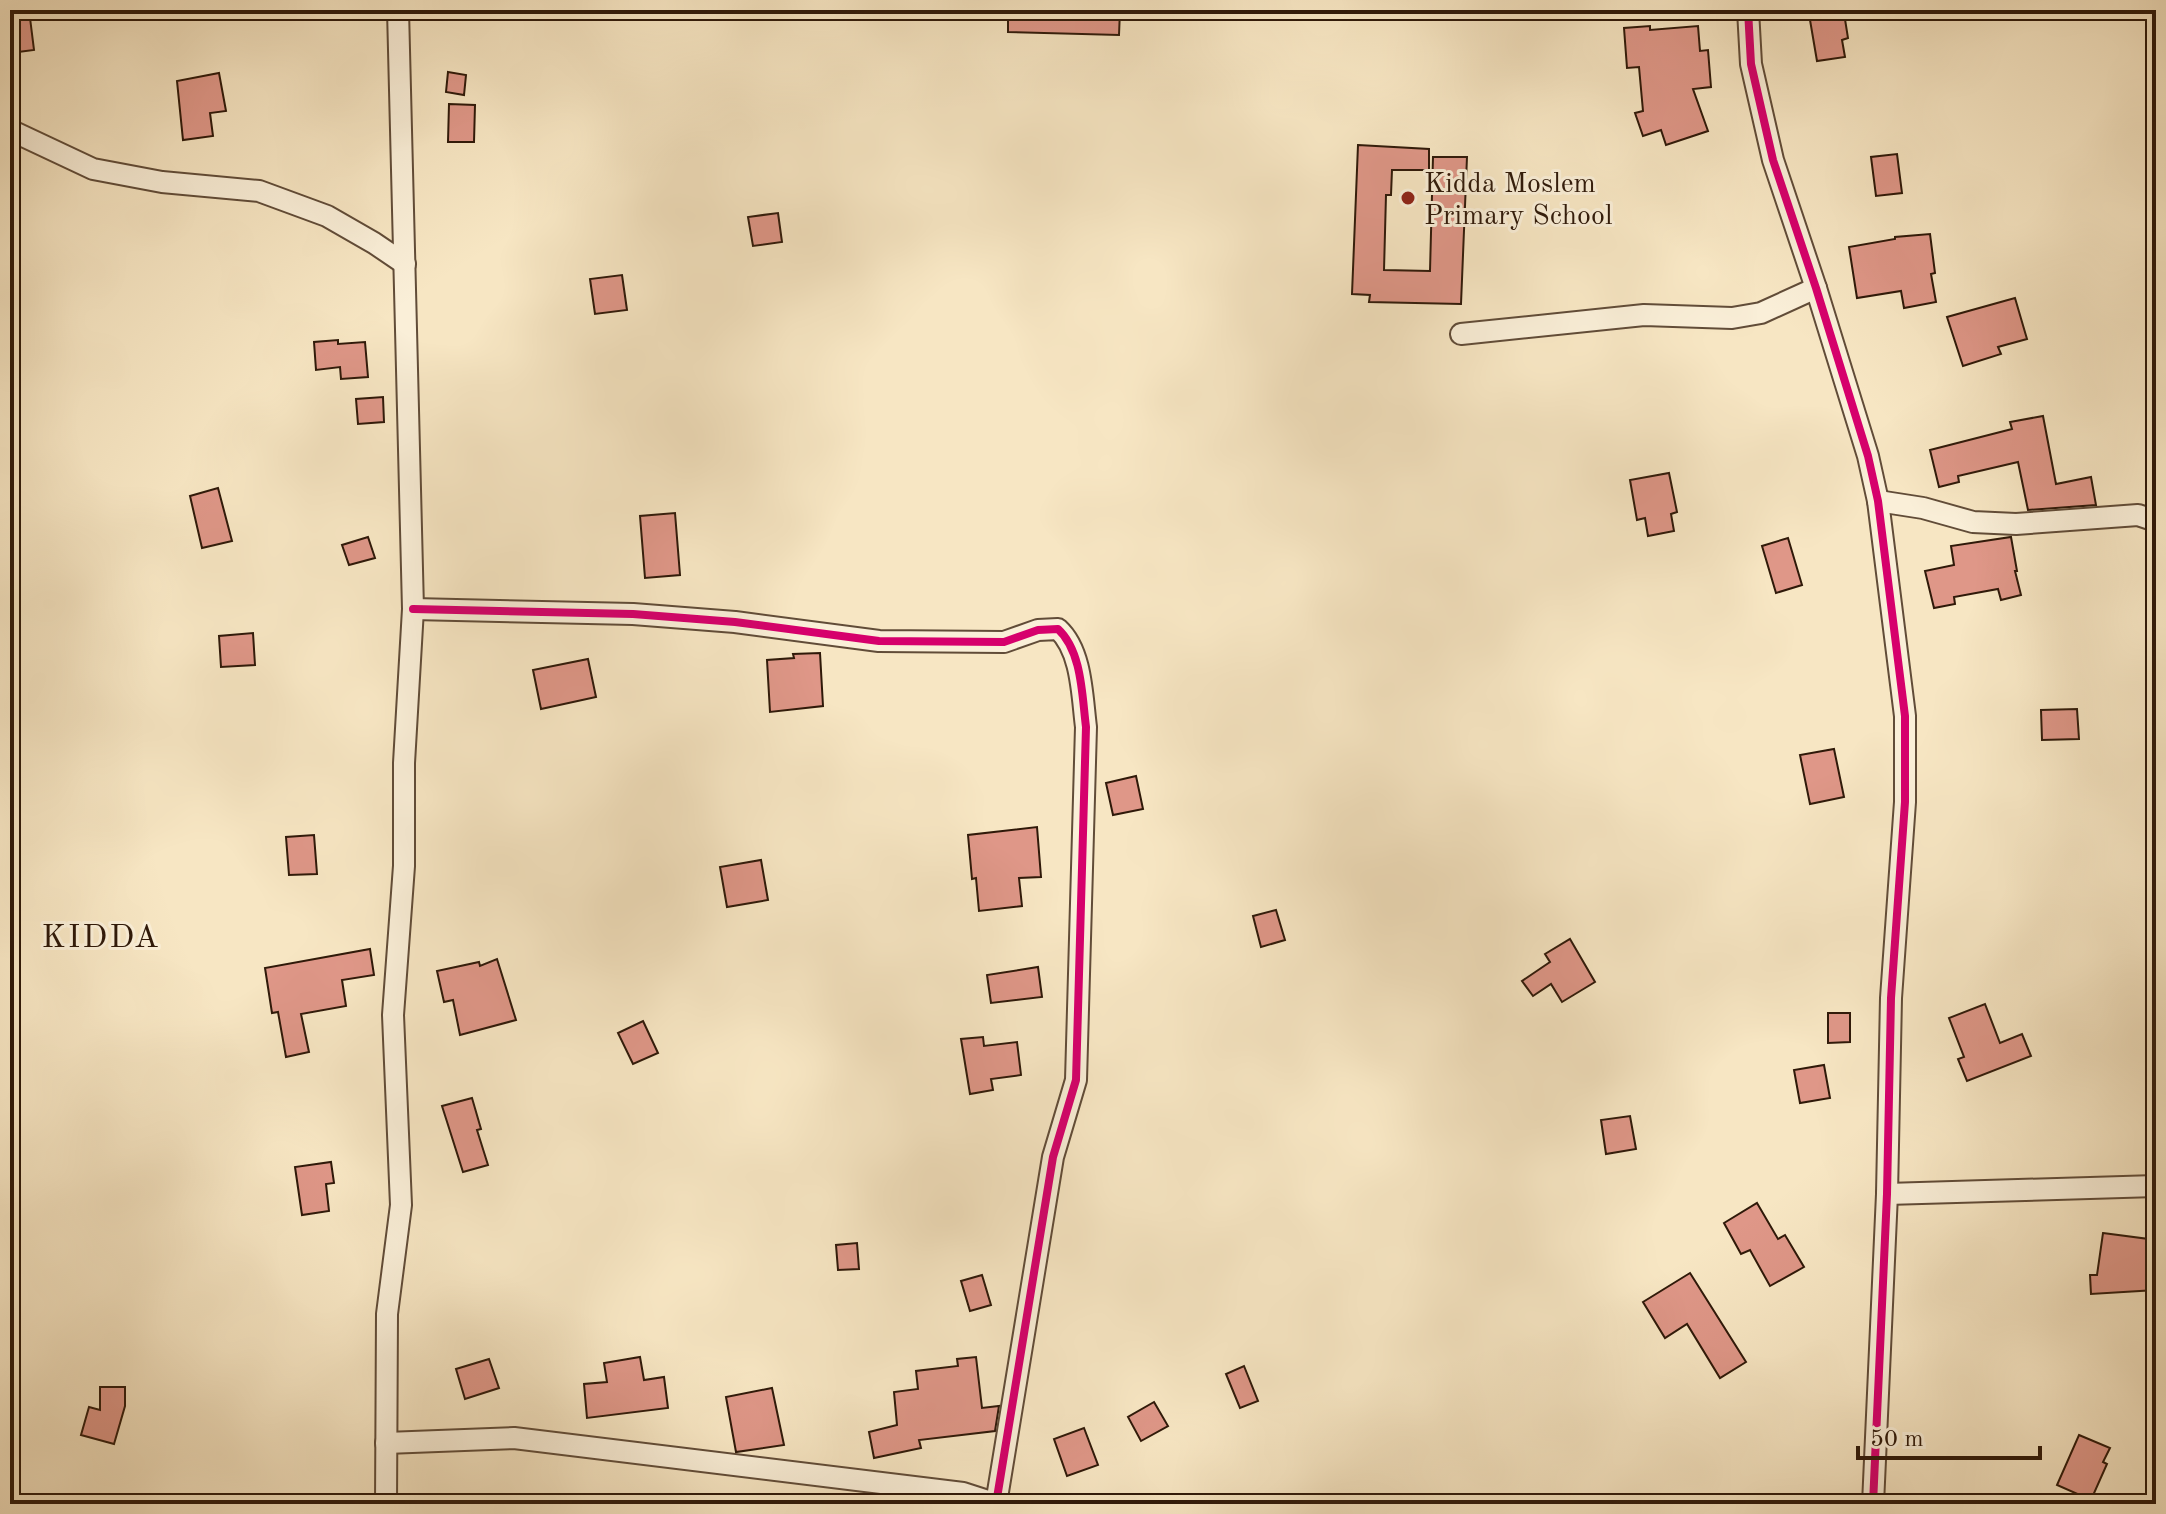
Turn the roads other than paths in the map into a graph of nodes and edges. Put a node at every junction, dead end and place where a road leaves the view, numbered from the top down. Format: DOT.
graph roads {
  1 [pos="398,10"];
  2 [pos="1748,10"];
  3 [pos="10,130"];
  4 [pos="405,264"];
  5 [pos="1816,288"];
  6 [pos="1461,334"];
  7 [pos="1878,501"];
  8 [pos="2156,521"];
  9 [pos="413,609"];
  10 [pos="2156,1186"];
  11 [pos="1887,1194"];
  12 [pos="386,1443"];
  13 [pos="386,1504"];
  14 [pos="996,1504"];
  15 [pos="1873,1504"];
  1 -- 4 [label="street"];
  2 -- 5 [label="street"];
  3 -- 4 [label="street"];
  4 -- 9 [label="street"];
  5 -- 6 [label="street"];
  5 -- 7 [label="street"];
  7 -- 8 [label="street"];
  7 -- 11 [label="street"];
  9 -- 12 [label="street"];
  9 -- 14 [label="street"];
  10 -- 11 [label="street"];
  11 -- 15 [label="street"];
  12 -- 13 [label="street"];
  12 -- 14 [label="street"];
}
